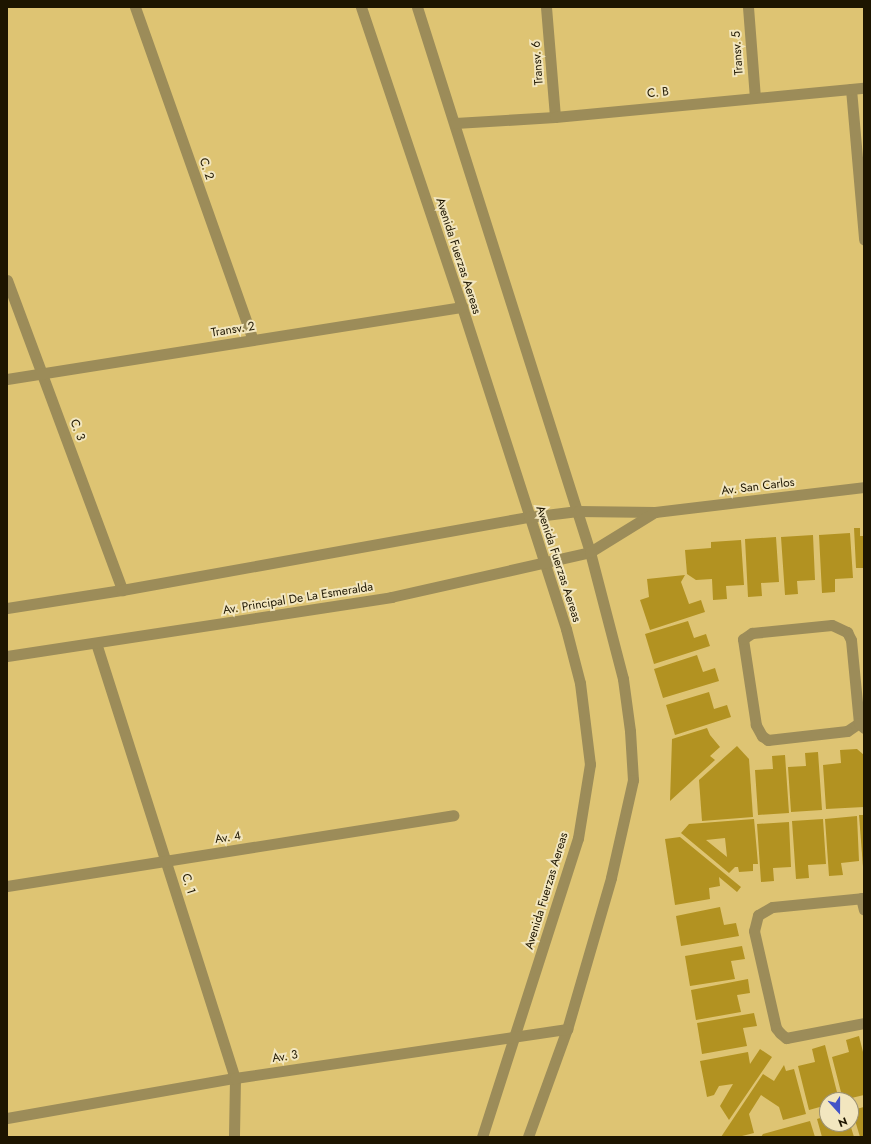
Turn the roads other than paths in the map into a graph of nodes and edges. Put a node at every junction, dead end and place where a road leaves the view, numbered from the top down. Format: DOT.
graph roads {
  1 [pos="135,7"];
  2 [pos="361,7"];
  3 [pos="418,7"];
  4 [pos="546,7"];
  5 [pos="748,7"];
  6 [pos="864,88"];
  7 [pos="851,89"];
  8 [pos="755,97"];
  9 [pos="555,117"];
  10 [pos="455,123"];
  11 [pos="864,239"];
  12 [pos="7,280"];
  13 [pos="462,307"];
  14 [pos="253,340"];
  15 [pos="41,374"];
  16 [pos="7,379"];
  17 [pos="864,487"];
  18 [pos="578,511"];
  19 [pos="655,512"];
  20 [pos="530,517"];
  21 [pos="590,552"];
  22 [pos="544,563"];
  23 [pos="122,590"];
  24 [pos="7,608"];
  25 [pos="96,643"];
  26 [pos="7,656"];
  27 [pos="861,725"];
  28 [pos="453,815"];
  29 [pos="167,861"];
  30 [pos="7,886"];
  31 [pos="862,898"];
  32 [pos="864,910"];
  33 [pos="864,1023"];
  34 [pos="567,1029"];
  35 [pos="515,1037"];
  36 [pos="235,1078"];
  37 [pos="8,1119"];
  38 [pos="234,1137"];
  39 [pos="482,1137"];
  40 [pos="528,1137"];
  1 -- 14 [label="street, C. 2"];
  2 -- 13 [label="street, Avenida Fuerzas Aereas"];
  3 -- 10 [label="street"];
  4 -- 9 [label="street, Transv. 6"];
  5 -- 8 [label="street, Transv. 5"];
  6 -- 7 [label="street, C. B"];
  7 -- 8 [label="street, C. B"];
  7 -- 11 [label="street"];
  8 -- 9 [label="street, C. B"];
  9 -- 10 [label="street, C. B"];
  10 -- 18 [label="street"];
  12 -- 15 [label="street, C. 3"];
  13 -- 14 [label="street, Transv. 2"];
  13 -- 20 [label="street, Avenida Fuerzas Aereas"];
  14 -- 15 [label="street, Transv. 2"];
  15 -- 16 [label="street, Transv. 2"];
  15 -- 23 [label="street, C. 3"];
  17 -- 19 [label="street, Av. San Carlos"];
  18 -- 19 [label="street, Av. San Carlos"];
  18 -- 20 [label="street"];
  18 -- 21 [label="street"];
  19 -- 21 [label="street, Av. Principal De La Esmeralda"];
  20 -- 22 [label="street, Avenida Fuerzas Aereas"];
  20 -- 23 [label="street"];
  21 -- 22 [label="street, Av. Principal De La Esmeralda"];
  21 -- 34 [label="street"];
  22 -- 25 [label="street, Av. Principal De La Esmeralda"];
  22 -- 35 [label="street, Avenida Fuerzas Aereas"];
  23 -- 24 [label="street"];
  25 -- 26 [label="street, Av. Principal De La Esmeralda"];
  25 -- 29 [label="street, C. 1"];
  27 -- 27 [label="street"];
  28 -- 29 [label="street, Av. 4"];
  29 -- 30 [label="street, Av. 4"];
  29 -- 36 [label="street, C. 1"];
  31 -- 32 [label="street"];
  31 -- 33 [label="street"];
  34 -- 35 [label="street, Av. 3"];
  34 -- 40 [label="street"];
  35 -- 36 [label="street, Av. 3"];
  35 -- 39 [label="street, Avenida Fuerzas Aereas"];
  36 -- 37 [label="street, Av. 3"];
  36 -- 38 [label="street, C. 1"];
}
